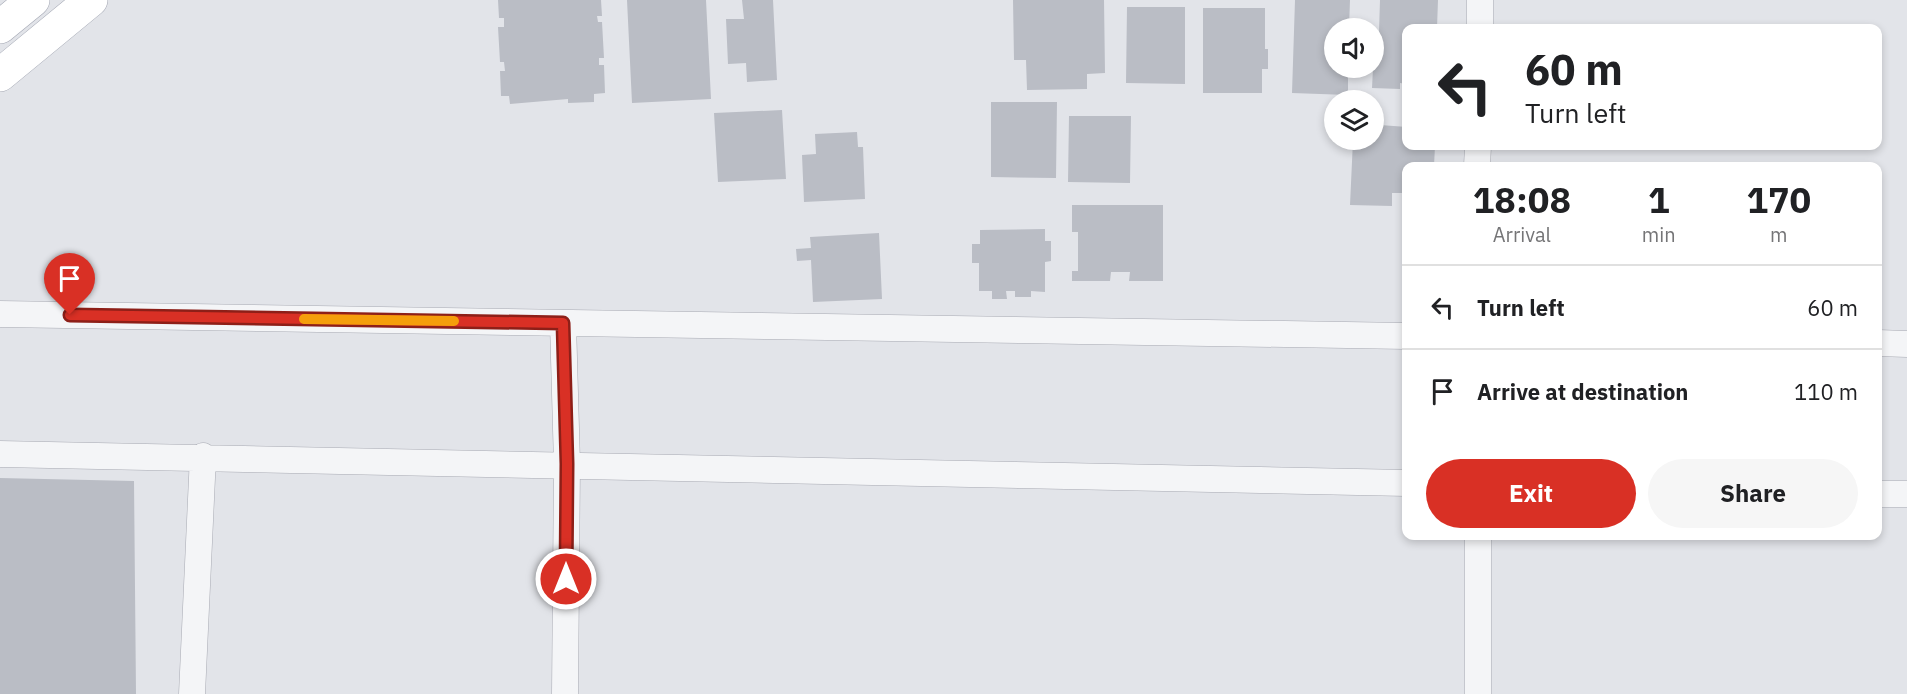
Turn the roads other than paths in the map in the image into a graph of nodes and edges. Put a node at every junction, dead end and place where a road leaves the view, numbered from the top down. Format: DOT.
graph roads {
  1 [pos="33,0"];
  2 [pos="91,0"];
  3 [pos="1480,0"];
  4 [pos="1480,24"];
  5 [pos="0,27"];
  6 [pos="0,75"];
  7 [pos="0,314"];
  8 [pos="563,323"];
  9 [pos="1402,336"];
  10 [pos="1882,344"];
  11 [pos="1907,344"];
  12 [pos="0,454"];
  13 [pos="203,456"];
  14 [pos="567,464"];
  15 [pos="1402,483"];
  16 [pos="1882,494"];
  17 [pos="1907,494"];
  18 [pos="1478,540"];
  19 [pos="192,694"];
  20 [pos="565,694"];
  21 [pos="1478,694"];
  1 -- 5 [label="main road"];
  2 -- 6 [label="main road"];
  3 -- 4 [label="street"];
  7 -- 8 [label="street"];
  8 -- 9 [label="street"];
  8 -- 14 [label="street"];
  10 -- 11 [label="street"];
  12 -- 13 [label="street"];
  13 -- 14 [label="street"];
  13 -- 19 [label="street"];
  14 -- 15 [label="street"];
  14 -- 20 [label="street"];
  16 -- 17 [label="street"];
  18 -- 21 [label="street"];
}
